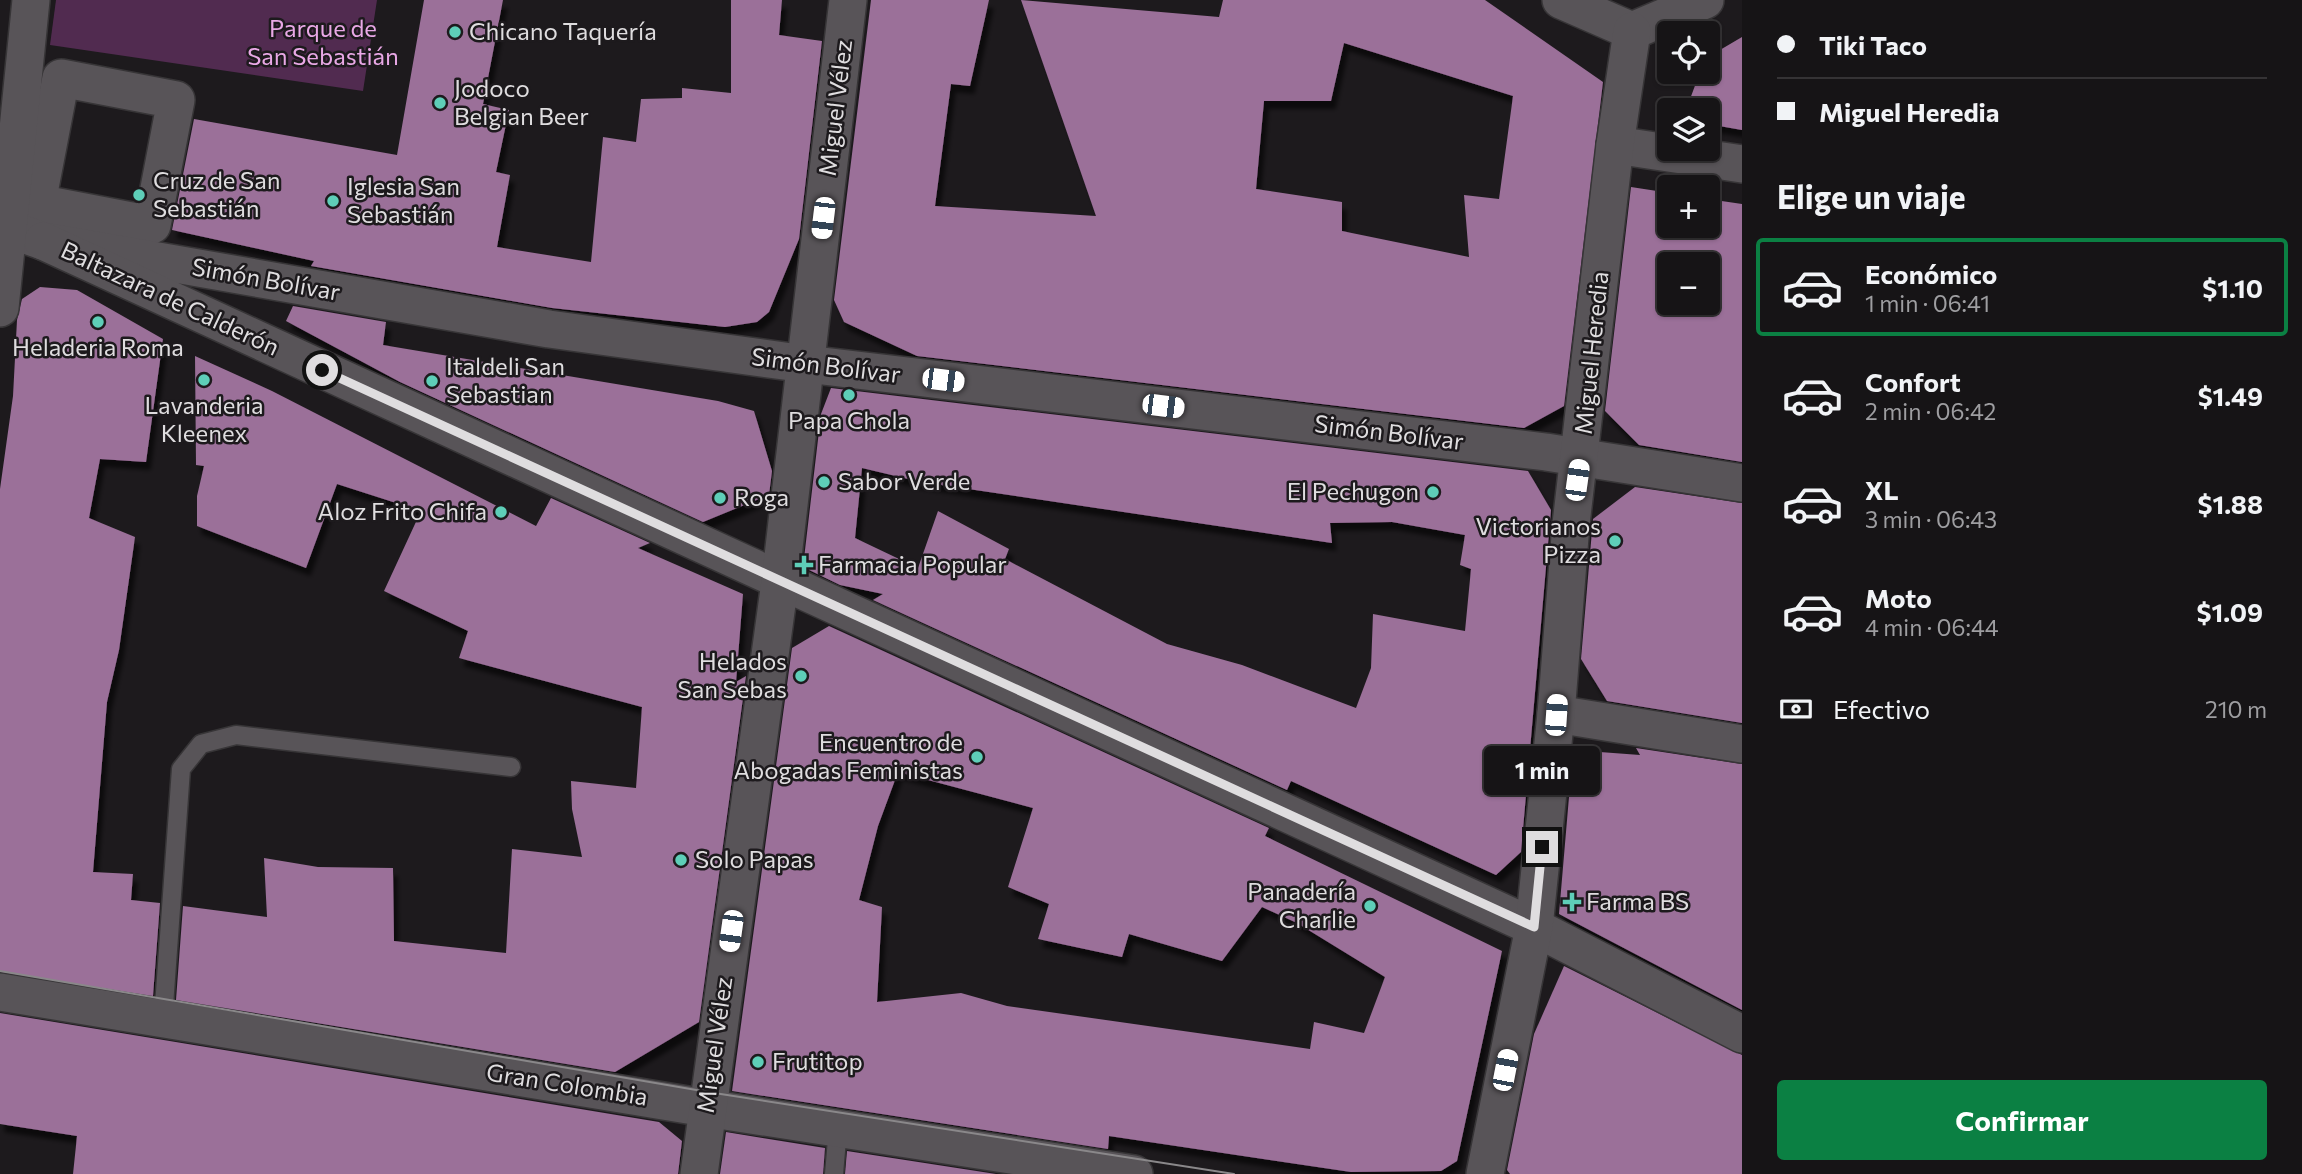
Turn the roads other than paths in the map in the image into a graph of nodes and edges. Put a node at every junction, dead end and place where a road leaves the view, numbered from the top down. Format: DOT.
graph roads {
  1 [pos="31,0"];
  2 [pos="848,0"];
  3 [pos="1561,0"];
  4 [pos="1705,0"];
  5 [pos="1632,32"];
  6 [pos="1615,145"];
  7 [pos="1742,164"];
  8 [pos="152,225"];
  9 [pos="5,226"];
  10 [pos="43,241"];
  11 [pos="0,308"];
  12 [pos="806,364"];
  13 [pos="1580,457"];
  14 [pos="1742,483"];
  15 [pos="780,582"];
  16 [pos="1556,715"];
  17 [pos="1742,744"];
  18 [pos="511,767"];
  19 [pos="1534,927"];
  20 [pos="0,992"];
  21 [pos="163,1020"];
  22 [pos="1742,1034"];
  23 [pos="706,1108"];
  24 [pos="838,1128"];
  25 [pos="699,1174"];
  26 [pos="834,1174"];
  27 [pos="1134,1174"];
  28 [pos="1485,1174"];
  1 -- 9 [label="street"];
  2 -- 12 [label="street, Miguel Vélez"];
  3 -- 5 [label="street"];
  4 -- 5 [label="street"];
  5 -- 6 [label="street, Miguel Heredia"];
  6 -- 7 [label="street"];
  6 -- 13 [label="street, Miguel Heredia"];
  8 -- 8 [label="street"];
  9 -- 10 [label="street, Simón Bolívar"];
  9 -- 11 [label="street"];
  10 -- 12 [label="street, Simón Bolívar"];
  10 -- 15 [label="street, Baltazara de Calderón"];
  12 -- 13 [label="street, Simón Bolívar"];
  12 -- 15 [label="street, Miguel Vélez"];
  13 -- 14 [label="street, Simón Bolívar"];
  13 -- 16 [label="street, Miguel Heredia"];
  15 -- 19 [label="street, Baltazara de Calderón"];
  15 -- 23 [label="street, Miguel Vélez"];
  16 -- 17 [label="street"];
  16 -- 19 [label="street, Miguel Heredia"];
  18 -- 21 [label="lane"];
  19 -- 22 [label="street, Baltazara de Calderón"];
  19 -- 28 [label="street, Miguel Heredia"];
  20 -- 21 [label="street, Gran Colombia"];
  21 -- 23 [label="street, Gran Colombia"];
  23 -- 24 [label="street, Gran Colombia"];
  23 -- 25 [label="street, Miguel Vélez"];
  24 -- 26 [label="lane"];
  24 -- 27 [label="street, Gran Colombia"];
}
